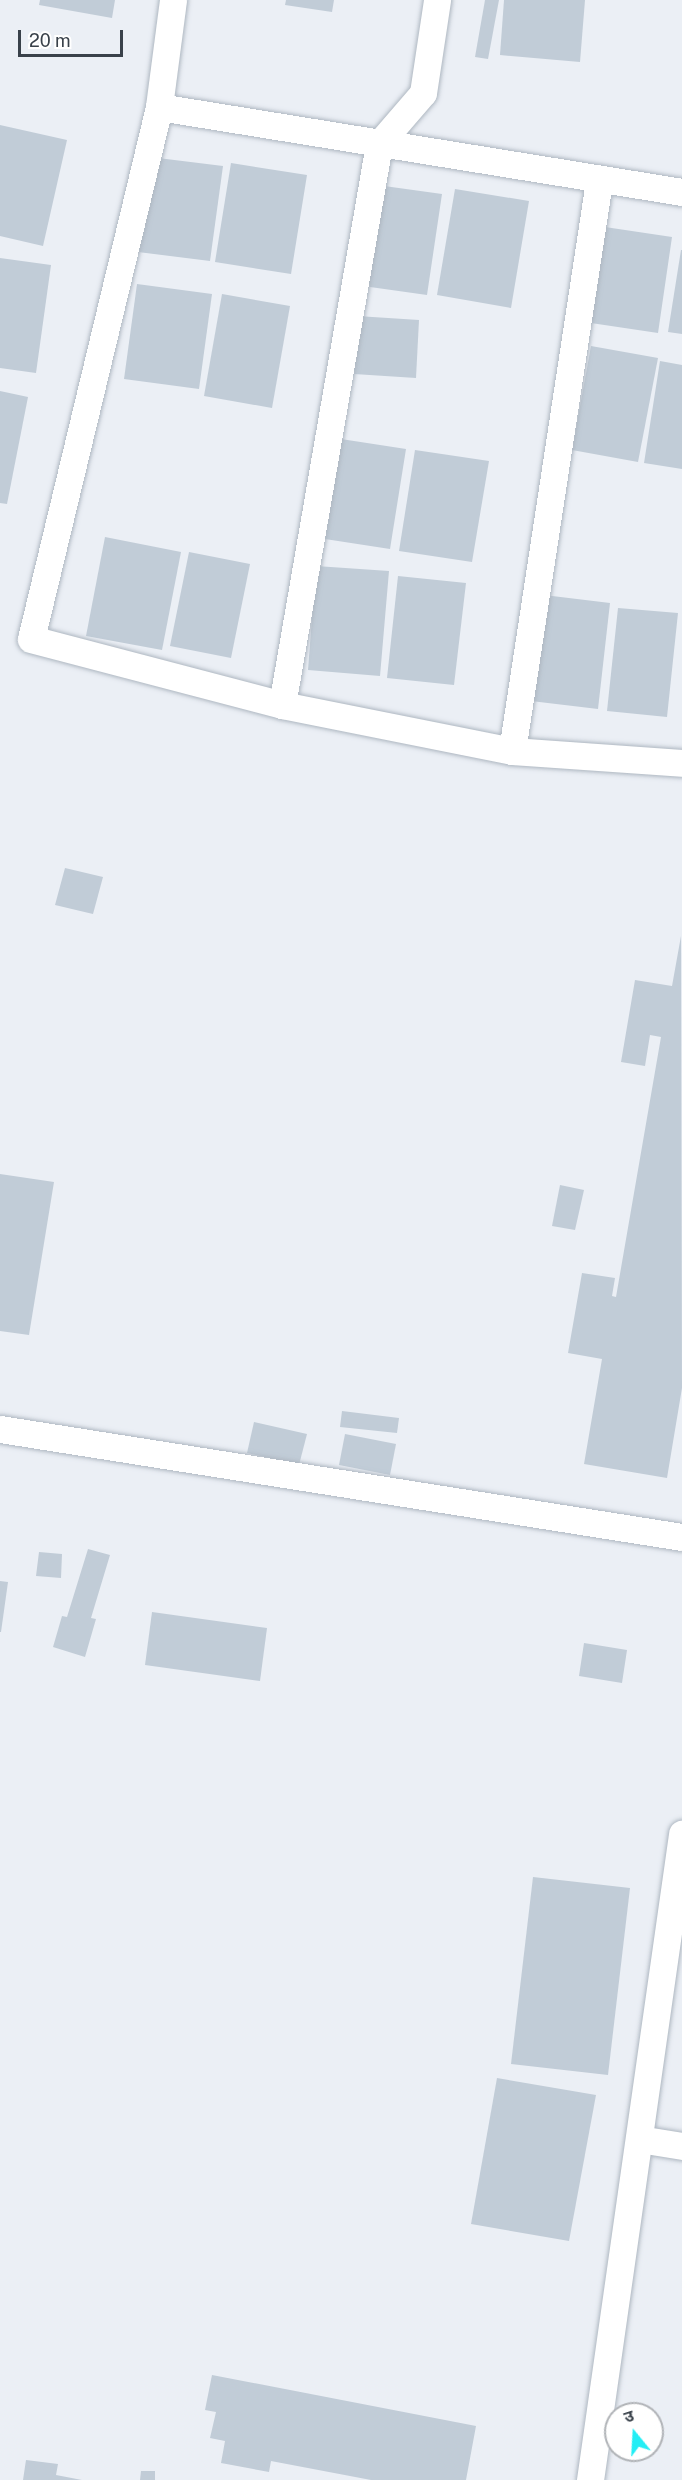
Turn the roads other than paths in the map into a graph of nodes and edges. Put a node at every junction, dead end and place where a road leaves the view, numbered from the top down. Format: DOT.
graph roads {
  1 [pos="173,0"];
  2 [pos="436,0"];
  3 [pos="159,107"];
  4 [pos="379,144"];
  5 [pos="599,181"];
  6 [pos="682,192"];
  7 [pos="282,705"];
  8 [pos="512,751"];
  9 [pos="682,763"];
  10 [pos="0,1429"];
  11 [pos="682,1537"];
  12 [pos="682,1834"];
  13 [pos="639,2139"];
  14 [pos="682,2146"];
  15 [pos="590,2480"];
  1 -- 3 [label="street"];
  2 -- 4 [label="street"];
  3 -- 4 [label="street"];
  3 -- 7 [label="street"];
  4 -- 5 [label="street"];
  4 -- 7 [label="street"];
  5 -- 6 [label="street"];
  5 -- 8 [label="street"];
  7 -- 8 [label="street"];
  8 -- 9 [label="street"];
  10 -- 11 [label="street"];
  12 -- 13 [label="street"];
  13 -- 14 [label="street"];
  13 -- 15 [label="street"];
}
